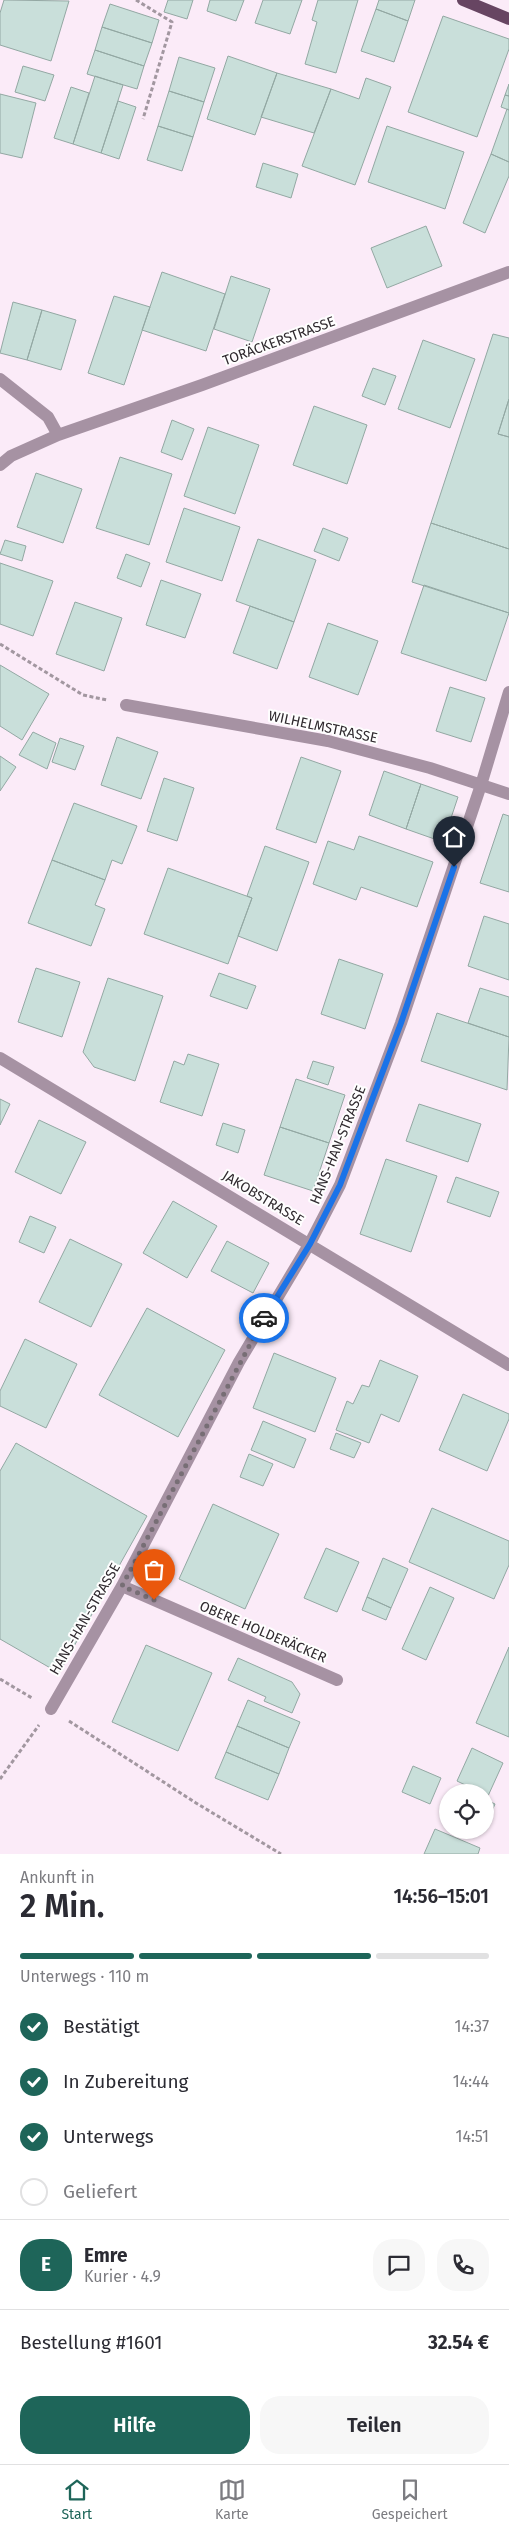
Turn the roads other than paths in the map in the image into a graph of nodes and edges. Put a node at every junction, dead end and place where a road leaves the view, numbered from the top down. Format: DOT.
graph roads {
  1 [pos="463,0"];
  2 [pos="509,19"];
  3 [pos="509,272"];
  4 [pos="0,379"];
  5 [pos="58,435"];
  6 [pos="0,465"];
  7 [pos="509,692"];
  8 [pos="126,705"];
  9 [pos="481,785"];
  10 [pos="509,794"];
  11 [pos="0,1058"];
  12 [pos="310,1244"];
  13 [pos="509,1366"];
  14 [pos="122,1586"];
  15 [pos="337,1680"];
  16 [pos="50,1709"];
  1 -- 2 [label="main road"];
  3 -- 5 [label="street, TORÄCKERSTRASSE"];
  4 -- 5 [label="street"];
  5 -- 6 [label="street, TORÄCKERSTRASSE"];
  7 -- 9 [label="street, HANS-HAN-STRASSE"];
  8 -- 9 [label="street, WILHELMSTRASSE"];
  9 -- 10 [label="street, WILHELMSTRASSE"];
  9 -- 12 [label="street, HANS-HAN-STRASSE"];
  11 -- 12 [label="street, JAKOBSTRASSE"];
  12 -- 13 [label="street, JAKOBSTRASSE"];
  12 -- 14 [label="street, HANS-HAN-STRASSE"];
  14 -- 15 [label="street, OBERE HOLDERÄCKER"];
  14 -- 16 [label="street, HANS-HAN-STRASSE"];
}
